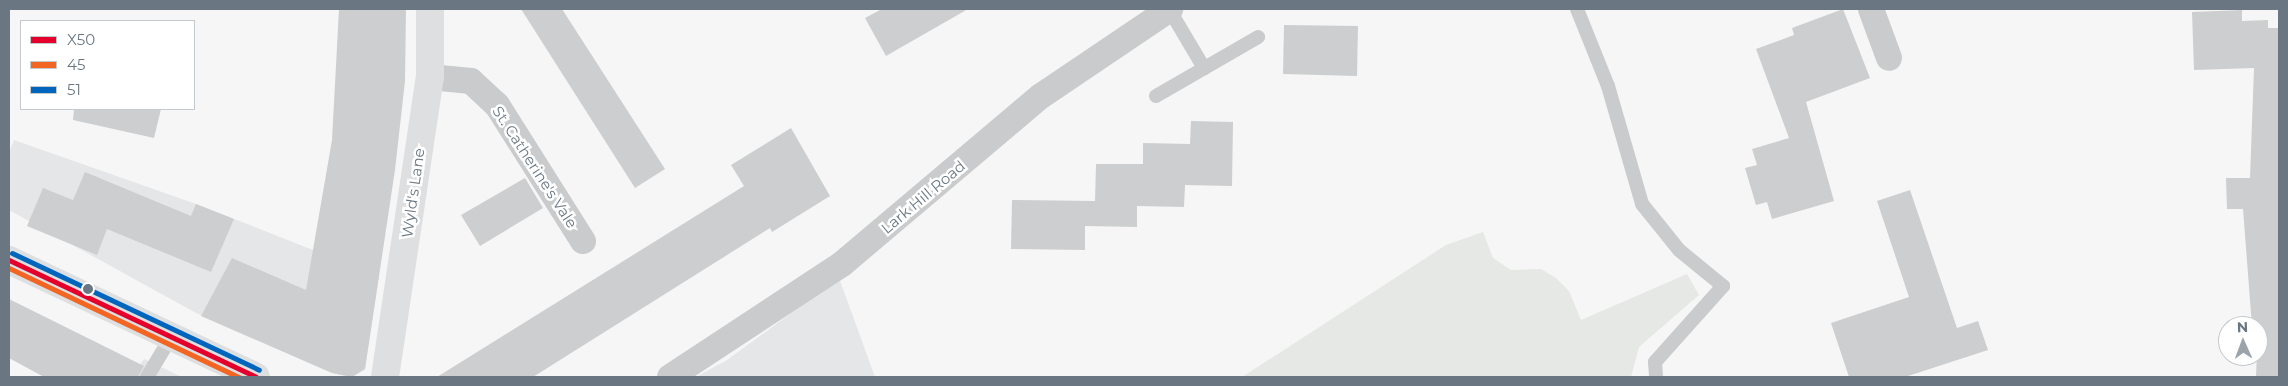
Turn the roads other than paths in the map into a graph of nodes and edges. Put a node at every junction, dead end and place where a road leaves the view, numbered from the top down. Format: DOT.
graph roads {
  1 [pos="430,9"];
  2 [pos="1170,9"];
  3 [pos="1577,9"];
  4 [pos="1871,9"];
  5 [pos="1258,37"];
  6 [pos="1889,58"];
  7 [pos="1204,68"];
  8 [pos="430,77"];
  9 [pos="1156,96"];
  10 [pos="582,241"];
  11 [pos="9,260"];
  12 [pos="170,339"];
  13 [pos="147,377"];
  14 [pos="256,377"];
  15 [pos="385,377"];
  16 [pos="670,377"];
  17 [pos="1656,377"];
  1 -- 8 [label="main road, Wyld's Lane"];
  2 -- 7 [label="lane"];
  2 -- 16 [label="street, Lark Hill Road"];
  3 -- 17 [label="lane"];
  4 -- 6 [label="street"];
  5 -- 7 [label="lane"];
  7 -- 9 [label="lane"];
  8 -- 10 [label="street, St. Catherine's Vale"];
  8 -- 15 [label="main road, Wyld's Lane"];
  11 -- 12 [label="main road"];
  12 -- 13 [label="lane"];
  12 -- 14 [label="main road"];
}
